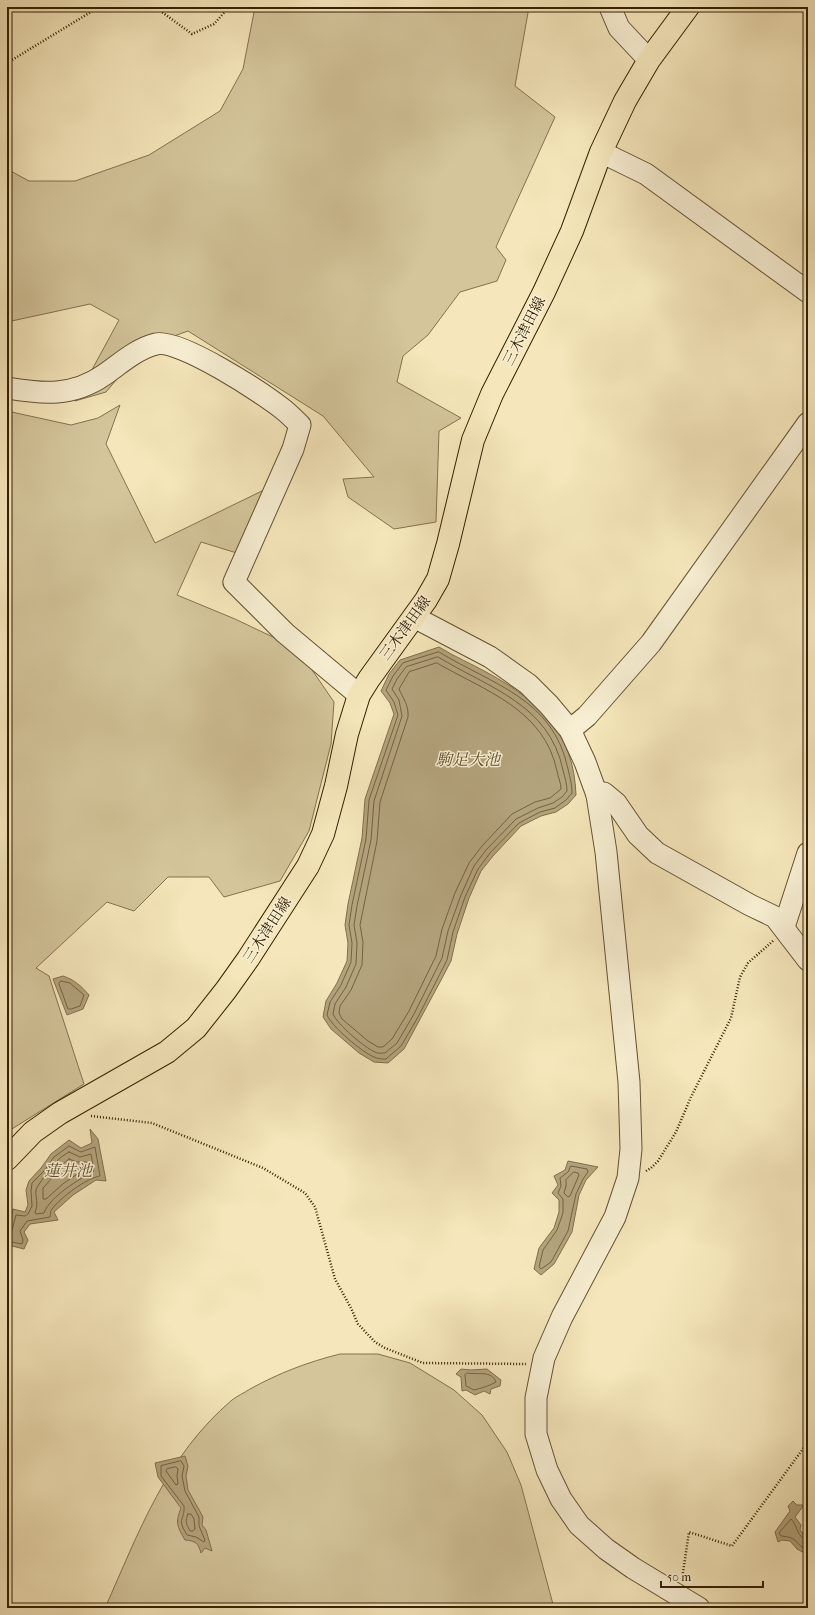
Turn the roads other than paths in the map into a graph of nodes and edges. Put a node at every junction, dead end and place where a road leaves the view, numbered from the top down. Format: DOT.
graph roads {
  1 [pos="610,7"];
  2 [pos="688,7"];
  3 [pos="649,60"];
  4 [pos="601,152"];
  5 [pos="808,292"];
  6 [pos="7,388"];
  7 [pos="808,423"];
  8 [pos="414,617"];
  9 [pos="359,694"];
  10 [pos="570,730"];
  11 [pos="597,795"];
  12 [pos="808,853"];
  13 [pos="784,927"];
  14 [pos="808,960"];
  15 [pos="7,1159"];
  16 [pos="699,1608"];
  1 -- 3 [label="street"];
  2 -- 3 [label="main road, 三木津田線"];
  3 -- 4 [label="main road, 三木津田線"];
  4 -- 5 [label="street"];
  4 -- 8 [label="main road, 三木津田線"];
  6 -- 9 [label="street"];
  7 -- 10 [label="street"];
  8 -- 9 [label="main road, 三木津田線"];
  8 -- 10 [label="street"];
  9 -- 15 [label="main road, 三木津田線"];
  10 -- 11 [label="street"];
  11 -- 13 [label="street"];
  11 -- 16 [label="street"];
  12 -- 13 [label="street"];
  13 -- 14 [label="street"];
}
